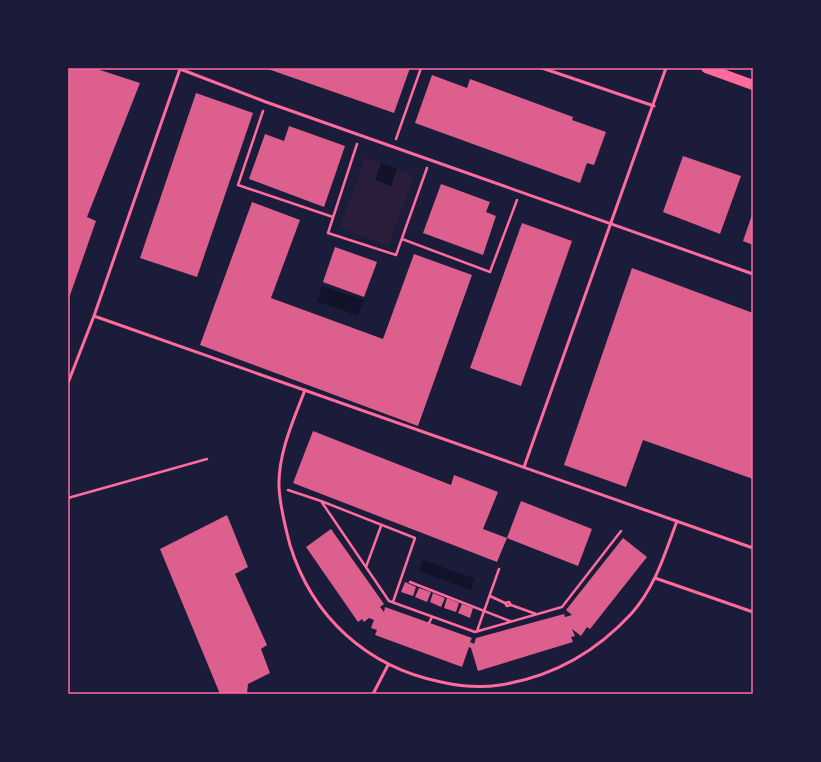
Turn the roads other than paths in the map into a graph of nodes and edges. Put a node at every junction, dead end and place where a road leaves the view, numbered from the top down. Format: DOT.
graph roads {
  1 [pos="180,68"];
  2 [pos="542,68"];
  3 [pos="666,68"];
  4 [pos="706,68"];
  5 [pos="753,85"];
  6 [pos="654,106"];
  7 [pos="612,224"];
  8 [pos="753,274"];
  9 [pos="94,316"];
  10 [pos="68,383"];
  11 [pos="305,390"];
  12 [pos="524,467"];
  13 [pos="677,521"];
  14 [pos="753,548"];
  15 [pos="655,578"];
  16 [pos="753,612"];
  17 [pos="388,665"];
  18 [pos="373,694"];
  1 -- 7 [label="lane"];
  1 -- 9 [label="lane"];
  2 -- 6 [label="lane"];
  3 -- 6 [label="lane"];
  4 -- 5 [label="main road"];
  6 -- 7 [label="lane"];
  7 -- 8 [label="lane"];
  7 -- 12 [label="lane"];
  9 -- 10 [label="lane"];
  9 -- 11 [label="lane"];
  11 -- 12 [label="lane"];
  11 -- 17 [label="lane"];
  12 -- 13 [label="lane"];
  13 -- 14 [label="lane"];
  13 -- 15 [label="lane"];
  15 -- 16 [label="lane"];
  15 -- 17 [label="lane"];
  17 -- 18 [label="lane"];
}
